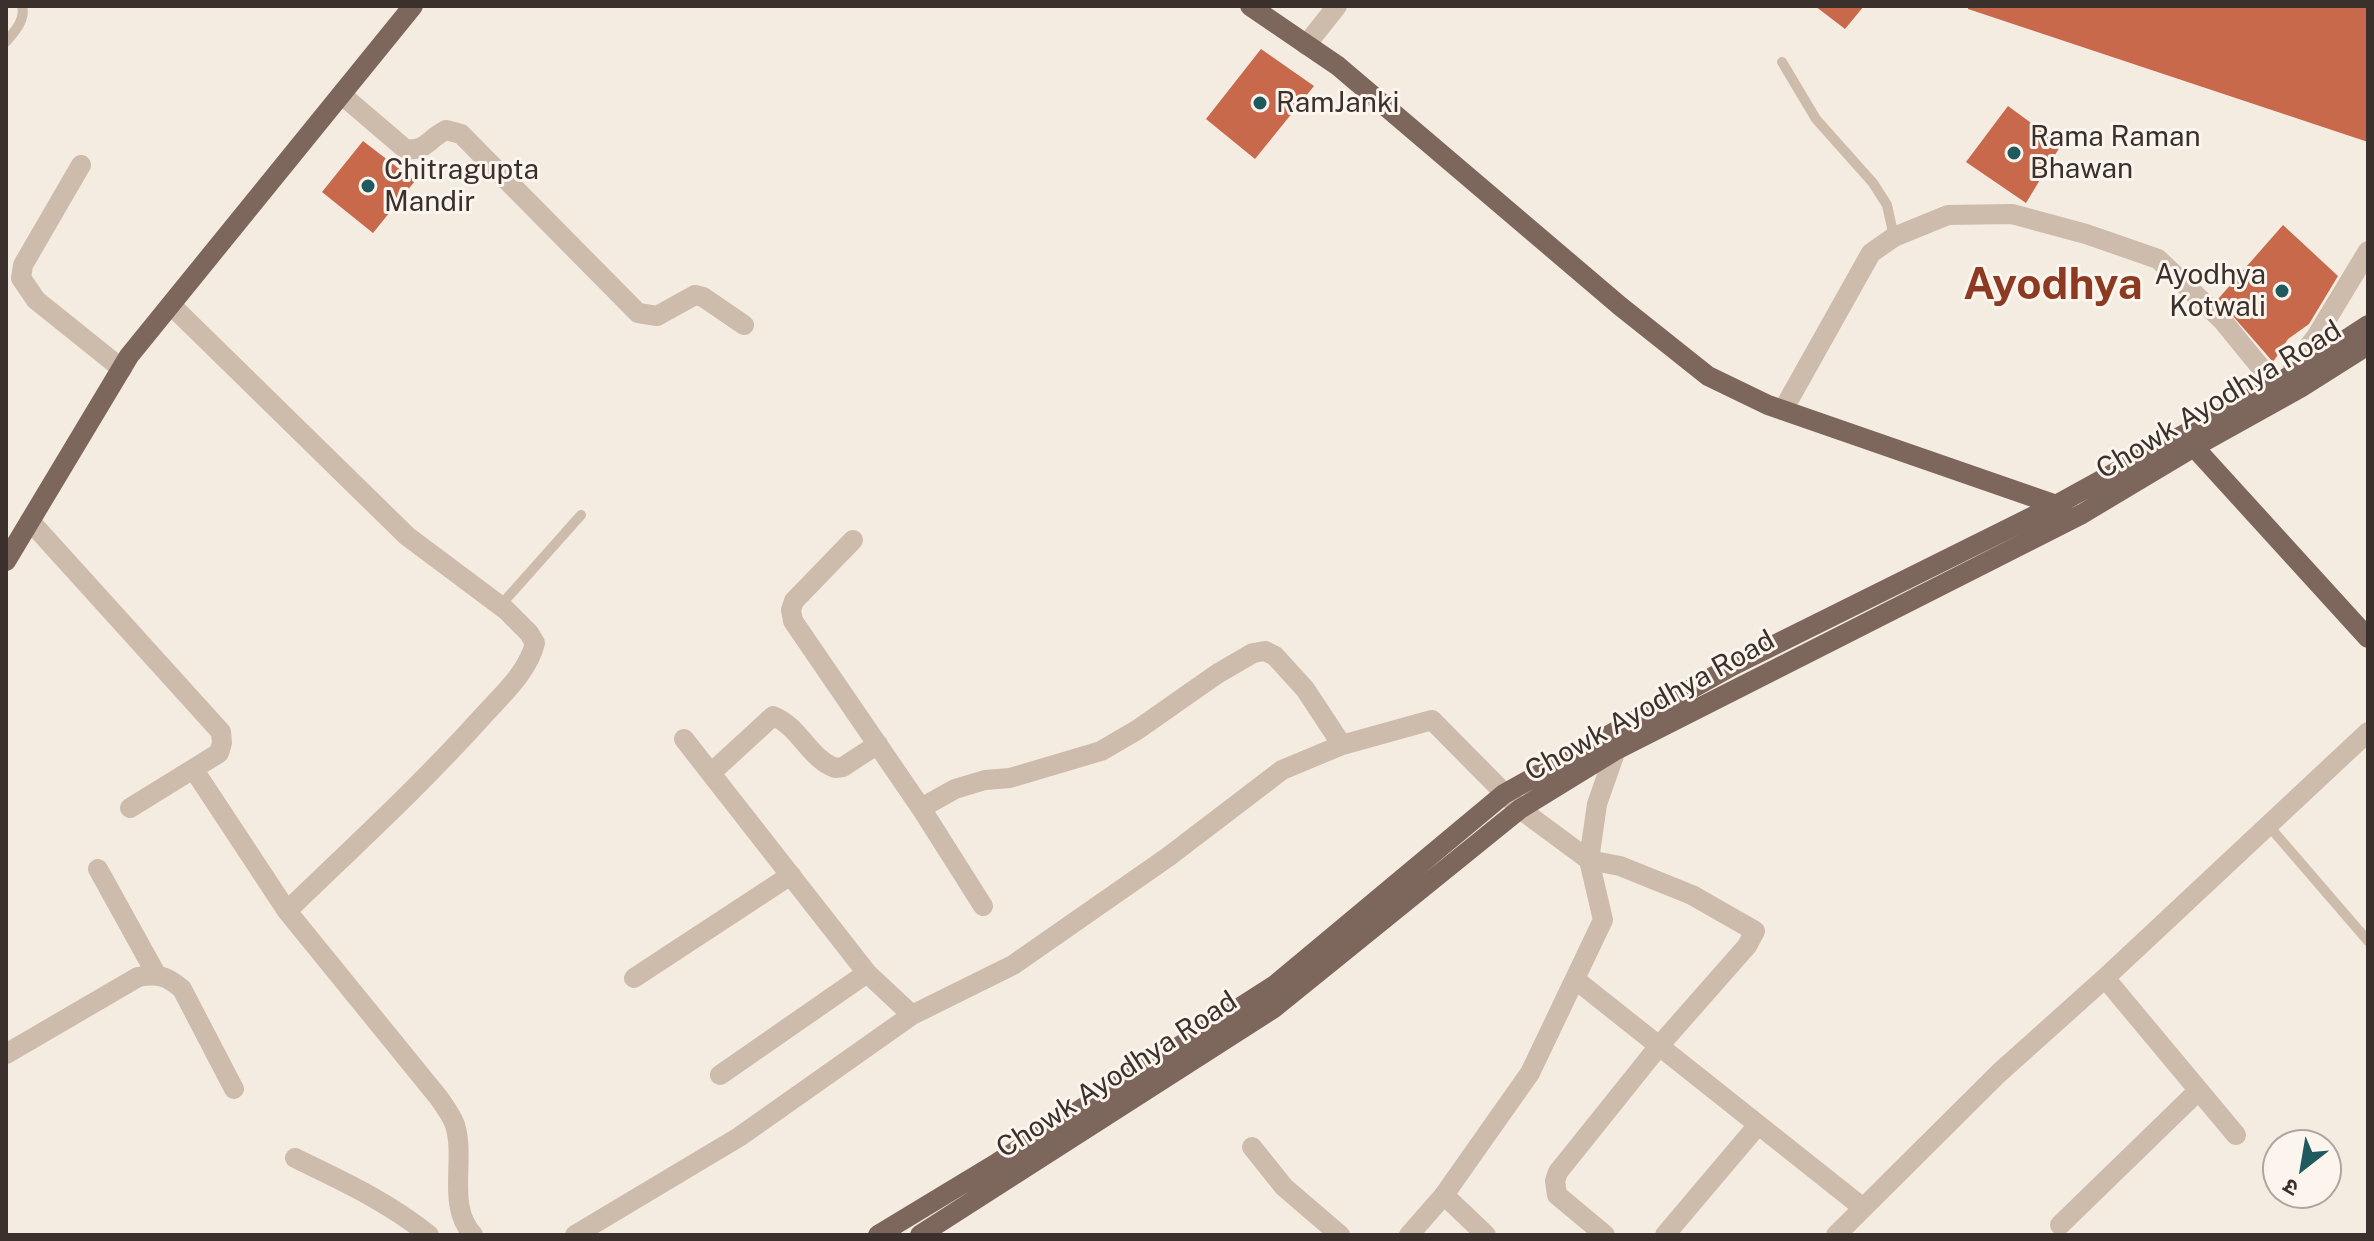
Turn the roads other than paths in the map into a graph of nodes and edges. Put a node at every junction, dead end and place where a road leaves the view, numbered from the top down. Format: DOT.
graph roads {
  1 [pos="22,6"];
  2 [pos="413,6"];
  3 [pos="1337,6"];
  4 [pos="1257,9"];
  5 [pos="6,42"];
  6 [pos="1306,45"];
  7 [pos="1782,62"];
  8 [pos="342,95"];
  9 [pos="81,165"];
  10 [pos="1894,237"];
  11 [pos="2368,251"];
  12 [pos="171,305"];
  13 [pos="744,325"];
  14 [pos="2368,325"];
  15 [pos="2368,345"];
  16 [pos="122,369"];
  17 [pos="2288,383"];
  18 [pos="1783,410"];
  19 [pos="2194,447"];
  20 [pos="2056,505"];
  21 [pos="2082,514"];
  22 [pos="581,515"];
  23 [pos="30,521"];
  24 [pos="853,540"];
  25 [pos="6,561"];
  26 [pos="500,606"];
  27 [pos="2368,638"];
  28 [pos="2368,732"];
  29 [pos="684,739"];
  30 [pos="878,744"];
  31 [pos="1342,745"];
  32 [pos="1616,750"];
  33 [pos="194,770"];
  34 [pos="711,773"];
  35 [pos="1504,794"];
  36 [pos="130,808"];
  37 [pos="921,808"];
  38 [pos="1520,809"];
  39 [pos="2268,825"];
  40 [pos="1589,860"];
  41 [pos="98,869"];
  42 [pos="791,875"];
  43 [pos="983,906"];
  44 [pos="287,911"];
  45 [pos="2368,941"];
  46 [pos="867,973"];
  47 [pos="156,974"];
  48 [pos="634,978"];
  49 [pos="2105,978"];
  50 [pos="1576,980"];
  51 [pos="912,1015"];
  52 [pos="1659,1046"];
  53 [pos="6,1054"];
  54 [pos="720,1075"];
  55 [pos="234,1089"];
  56 [pos="2198,1091"];
  57 [pos="1758,1125"];
  58 [pos="2236,1135"];
  59 [pos="1252,1147"];
  60 [pos="295,1158"];
  61 [pos="1444,1195"];
  62 [pos="1862,1207"];
  63 [pos="2061,1232"];
  64 [pos="429,1235"];
  65 [pos="473,1235"];
  66 [pos="575,1235"];
  67 [pos="878,1235"];
  68 [pos="920,1235"];
  69 [pos="1340,1235"];
  70 [pos="1409,1235"];
  71 [pos="1486,1235"];
  72 [pos="1605,1235"];
  73 [pos="1665,1235"];
  74 [pos="1836,1235"];
  1 -- 5 [label="lane"];
  2 -- 8 [label="main road"];
  3 -- 6 [label="street"];
  4 -- 6 [label="main road"];
  6 -- 18 [label="main road"];
  7 -- 10 [label="lane"];
  8 -- 12 [label="main road"];
  8 -- 13 [label="street"];
  9 -- 16 [label="street"];
  10 -- 17 [label="street"];
  10 -- 18 [label="street"];
  11 -- 17 [label="street"];
  12 -- 16 [label="main road"];
  12 -- 26 [label="street"];
  14 -- 17 [label="main road"];
  15 -- 17 [label="main road, Chowk Ayodhya Road"];
  16 -- 23 [label="main road"];
  17 -- 19 [label="main road, Chowk Ayodhya Road"];
  17 -- 20 [label="main road"];
  18 -- 20 [label="main road"];
  19 -- 21 [label="main road, Chowk Ayodhya Road"];
  19 -- 27 [label="main road"];
  20 -- 21 [label="main road"];
  20 -- 35 [label="main road"];
  21 -- 32 [label="main road, Chowk Ayodhya Road"];
  22 -- 26 [label="lane"];
  23 -- 25 [label="main road"];
  23 -- 33 [label="street"];
  24 -- 30 [label="street"];
  26 -- 44 [label="street"];
  28 -- 39 [label="street"];
  29 -- 34 [label="street"];
  30 -- 34 [label="street"];
  30 -- 37 [label="street"];
  31 -- 35 [label="street"];
  31 -- 37 [label="street"];
  31 -- 51 [label="street"];
  32 -- 38 [label="main road, Chowk Ayodhya Road"];
  32 -- 40 [label="street"];
  33 -- 36 [label="street"];
  33 -- 44 [label="street"];
  34 -- 42 [label="street"];
  35 -- 38 [label="street"];
  35 -- 67 [label="main road"];
  37 -- 43 [label="street"];
  38 -- 40 [label="street"];
  38 -- 68 [label="main road, Chowk Ayodhya Road"];
  39 -- 45 [label="lane"];
  39 -- 49 [label="street"];
  40 -- 50 [label="street"];
  40 -- 52 [label="street"];
  41 -- 47 [label="street"];
  42 -- 46 [label="street"];
  42 -- 48 [label="street"];
  44 -- 65 [label="street"];
  46 -- 51 [label="street"];
  46 -- 54 [label="street"];
  47 -- 53 [label="street"];
  47 -- 55 [label="street"];
  49 -- 56 [label="street"];
  49 -- 62 [label="street"];
  50 -- 52 [label="street"];
  50 -- 61 [label="street"];
  51 -- 66 [label="street"];
  52 -- 57 [label="street"];
  52 -- 72 [label="street"];
  56 -- 58 [label="street"];
  56 -- 63 [label="street"];
  57 -- 62 [label="street"];
  57 -- 73 [label="street"];
  59 -- 69 [label="street"];
  60 -- 64 [label="street"];
  61 -- 70 [label="street"];
  61 -- 71 [label="street"];
  62 -- 74 [label="street"];
}
